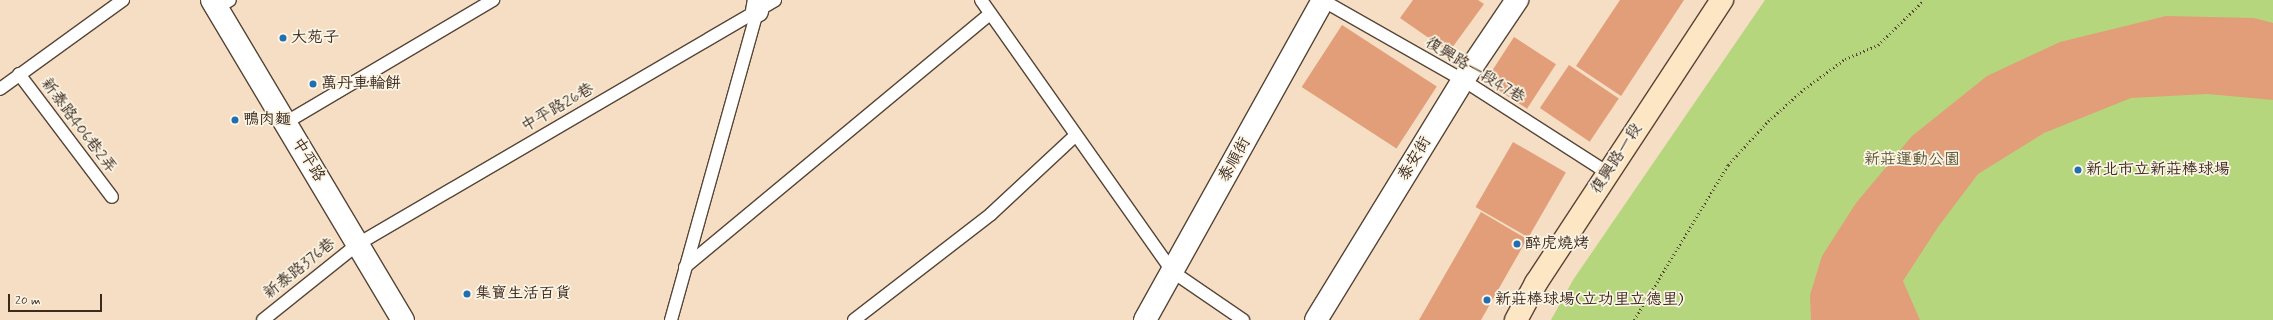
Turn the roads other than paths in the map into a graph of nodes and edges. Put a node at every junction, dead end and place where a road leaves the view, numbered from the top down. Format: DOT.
graph roads {
  1 [pos="123,0"];
  2 [pos="493,0"];
  3 [pos="775,0"];
  4 [pos="981,0"];
  5 [pos="1323,0"];
  6 [pos="1517,0"];
  7 [pos="1722,0"];
  8 [pos="220,3"];
  9 [pos="758,5"];
  10 [pos="990,14"];
  11 [pos="19,74"];
  12 [pos="1463,80"];
  13 [pos="0,88"];
  14 [pos="285,123"];
  15 [pos="1075,136"];
  16 [pos="1608,173"];
  17 [pos="112,197"];
  18 [pos="358,244"];
  19 [pos="685,267"];
  20 [pos="1173,272"];
  21 [pos="262,320"];
  22 [pos="403,320"];
  23 [pos="671,320"];
  24 [pos="854,320"];
  25 [pos="1146,320"];
  26 [pos="1243,320"];
  27 [pos="1316,320"];
  28 [pos="1516,320"];
  1 -- 11 [label="lane"];
  2 -- 14 [label="lane"];
  3 -- 9 [label="lane, 中平路26巷"];
  4 -- 10 [label="lane"];
  5 -- 12 [label="lane, 復興路一段47巷"];
  5 -- 20 [label="street, 泰順街"];
  6 -- 12 [label="street, 泰安街"];
  7 -- 16 [label="street, 復興路一段"];
  8 -- 14 [label="street, 中平路"];
  9 -- 18 [label="lane, 中平路26巷"];
  9 -- 19 [label="lane"];
  10 -- 15 [label="lane"];
  10 -- 19 [label="lane"];
  11 -- 13 [label="lane"];
  11 -- 17 [label="lane, 新泰路406巷2弄"];
  12 -- 16 [label="lane, 復興路一段47巷"];
  12 -- 27 [label="street, 泰安街"];
  14 -- 18 [label="street, 中平路"];
  15 -- 20 [label="lane"];
  15 -- 24 [label="lane"];
  16 -- 28 [label="street, 復興路一段"];
  18 -- 21 [label="lane, 新泰路376巷"];
  18 -- 22 [label="street, 中平路"];
  19 -- 23 [label="lane"];
  20 -- 25 [label="street, 泰順街"];
  20 -- 26 [label="lane"];
}
